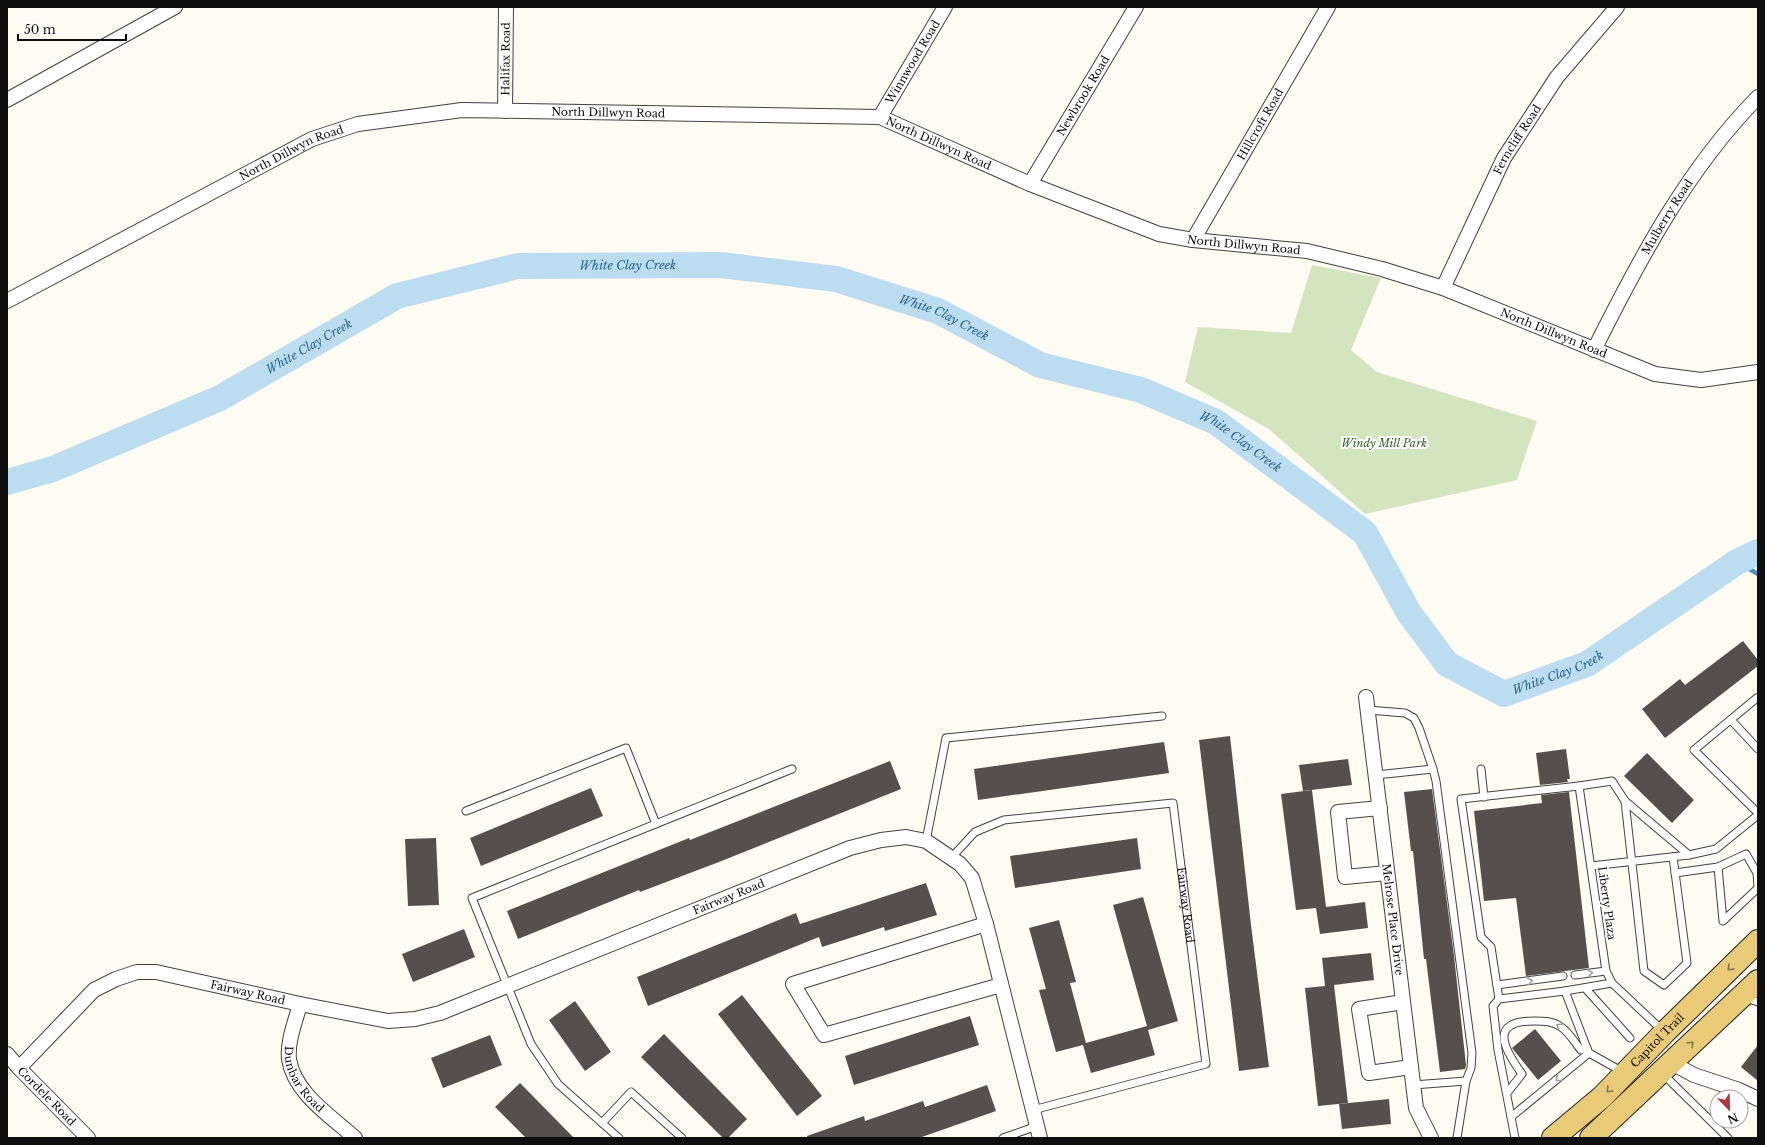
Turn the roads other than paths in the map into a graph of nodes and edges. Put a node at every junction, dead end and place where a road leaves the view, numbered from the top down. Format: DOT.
graph roads {
  1 [pos="175,7"];
  2 [pos="506,7"];
  3 [pos="945,7"];
  4 [pos="1136,7"];
  5 [pos="1328,7"];
  6 [pos="1617,7"];
  7 [pos="1758,97"];
  8 [pos="7,100"];
  9 [pos="505,111"];
  10 [pos="880,117"];
  11 [pos="1030,184"];
  12 [pos="1193,240"];
  13 [pos="1443,288"];
  14 [pos="7,301"];
  15 [pos="1594,350"];
  16 [pos="1758,372"];
  17 [pos="1758,697"];
  18 [pos="1367,704"];
  19 [pos="1162,716"];
  20 [pos="1731,720"];
  21 [pos="1758,748"];
  22 [pos="792,769"];
  23 [pos="1433,769"];
  24 [pos="1481,769"];
  25 [pos="1376,776"];
  26 [pos="1579,786"];
  27 [pos="1484,797"];
  28 [pos="1625,801"];
  29 [pos="1380,808"];
  30 [pos="466,811"];
  31 [pos="1758,814"];
  32 [pos="656,824"];
  33 [pos="926,841"];
  34 [pos="1689,855"];
  35 [pos="952,857"];
  36 [pos="1673,857"];
  37 [pos="1632,862"];
  38 [pos="1591,866"];
  39 [pos="1718,867"];
  40 [pos="1387,873"];
  41 [pos="1675,873"];
  42 [pos="1758,888"];
  43 [pos="986,924"];
  44 [pos="1758,940"];
  45 [pos="1606,971"];
  46 [pos="1575,975"];
  47 [pos="1563,976"];
  48 [pos="1758,981"];
  49 [pos="1612,983"];
  50 [pos="1001,985"];
  51 [pos="1497,985"];
  52 [pos="508,986"];
  53 [pos="1585,988"];
  54 [pos="1565,991"];
  55 [pos="1499,998"];
  56 [pos="1750,999"];
  57 [pos="1403,1002"];
  58 [pos="300,1004"];
  59 [pos="1665,1032"];
  60 [pos="1630,1038"];
  61 [pos="1588,1051"];
  62 [pos="7,1054"];
  63 [pos="1411,1067"];
  64 [pos="19,1068"];
  65 [pos="1667,1068"];
  66 [pos="1624,1074"];
  67 [pos="1466,1081"];
  68 [pos="1413,1085"];
  69 [pos="1507,1093"];
  70 [pos="1758,1099"];
  71 [pos="1033,1110"];
  72 [pos="1511,1117"];
  73 [pos="602,1123"];
  74 [pos="1039,1132"];
  75 [pos="88,1138"];
  76 [pos="355,1138"];
  77 [pos="619,1138"];
  78 [pos="682,1138"];
  79 [pos="1002,1138"];
  80 [pos="1431,1138"];
  81 [pos="1457,1138"];
  82 [pos="1515,1138"];
  83 [pos="1553,1138"];
  84 [pos="1591,1138"];
  85 [pos="1728,1138"];
  1 -- 8 [label="street"];
  2 -- 9 [label="street, Halifax Road"];
  3 -- 10 [label="street, Winnwood Road"];
  4 -- 11 [label="street, Newbrook Road"];
  5 -- 12 [label="street, Hillcroft Road"];
  6 -- 13 [label="street, Ferncliff Road"];
  7 -- 15 [label="street, Mulberry Road"];
  9 -- 10 [label="street, North Dillwyn Road"];
  9 -- 14 [label="street, North Dillwyn Road"];
  10 -- 11 [label="street, North Dillwyn Road"];
  11 -- 12 [label="street, North Dillwyn Road"];
  12 -- 13 [label="street, North Dillwyn Road"];
  13 -- 15 [label="street, North Dillwyn Road"];
  15 -- 16 [label="street, North Dillwyn Road"];
  17 -- 20 [label="lane"];
  18 -- 23 [label="lane"];
  18 -- 25 [label="street, Melrose Place Drive"];
  19 -- 33 [label="lane"];
  20 -- 21 [label="lane"];
  20 -- 31 [label="lane"];
  22 -- 32 [label="lane"];
  23 -- 25 [label="lane"];
  23 -- 67 [label="lane"];
  24 -- 27 [label="lane"];
  25 -- 29 [label="street, Melrose Place Drive"];
  26 -- 27 [label="lane"];
  26 -- 28 [label="lane"];
  26 -- 38 [label="lane, Liberty Plaza"];
  27 -- 51 [label="lane"];
  28 -- 34 [label="lane"];
  28 -- 37 [label="lane"];
  29 -- 40 [label="street, Melrose Place Drive"];
  29 -- 40 [label="street"];
  30 -- 32 [label="lane"];
  31 -- 34 [label="lane"];
  32 -- 52 [label="lane"];
  33 -- 35 [label="street, Fairway Road"];
  33 -- 52 [label="street, Fairway Road"];
  34 -- 36 [label="lane"];
  35 -- 43 [label="street, Fairway Road"];
  35 -- 71 [label="lane, Fairway Road"];
  36 -- 37 [label="lane"];
  36 -- 41 [label="lane"];
  37 -- 38 [label="lane"];
  37 -- 41 [label="lane"];
  38 -- 45 [label="lane, Liberty Plaza"];
  39 -- 41 [label="lane"];
  39 -- 42 [label="lane"];
  39 -- 42 [label="lane"];
  40 -- 57 [label="street, Melrose Place Drive"];
  43 -- 50 [label="street, Fairway Road"];
  43 -- 50 [label="street"];
  44 -- 59 [label="main road, Capitol Trail, one-way"];
  46 -- 45 [label="lane, one-way"];
  45 -- 49 [label="lane, Liberty Plaza"];
  51 -- 47 [label="lane, one-way"];
  48 -- 56 [label="main road"];
  49 -- 53 [label="lane"];
  49 -- 59 [label="lane, Liberty Plaza"];
  50 -- 71 [label="street, Fairway Road"];
  51 -- 55 [label="lane"];
  52 -- 58 [label="street, Fairway Road"];
  52 -- 73 [label="lane"];
  53 -- 54 [label="lane"];
  53 -- 60 [label="lane"];
  54 -- 55 [label="lane"];
  54 -- 61 [label="lane"];
  55 -- 69 [label="lane"];
  65 -- 56 [label="main road, one-way"];
  57 -- 63 [label="street, Melrose Place Drive"];
  57 -- 63 [label="street"];
  58 -- 64 [label="street, Fairway Road"];
  58 -- 76 [label="street, Dunbar Road"];
  59 -- 66 [label="main road, Capitol Trail"];
  61 -- 66 [label="lane"];
  61 -- 69 [label="lane, one-way"];
  61 -- 72 [label="lane, one-way"];
  62 -- 64 [label="street, Cordele Road"];
  63 -- 68 [label="street, Melrose Place Drive"];
  64 -- 75 [label="street, Cordele Road"];
  65 -- 70 [label="street"];
  65 -- 84 [label="main road"];
  65 -- 85 [label="lane"];
  66 -- 83 [label="main road, Capitol Trail, one-way"];
  67 -- 68 [label="lane"];
  67 -- 81 [label="lane"];
  68 -- 80 [label="street, Melrose Place Drive"];
  69 -- 72 [label="lane"];
  71 -- 74 [label="street, Fairway Road"];
  72 -- 82 [label="lane"];
  73 -- 77 [label="lane"];
  73 -- 78 [label="lane"];
  74 -- 79 [label="lane"];
}
